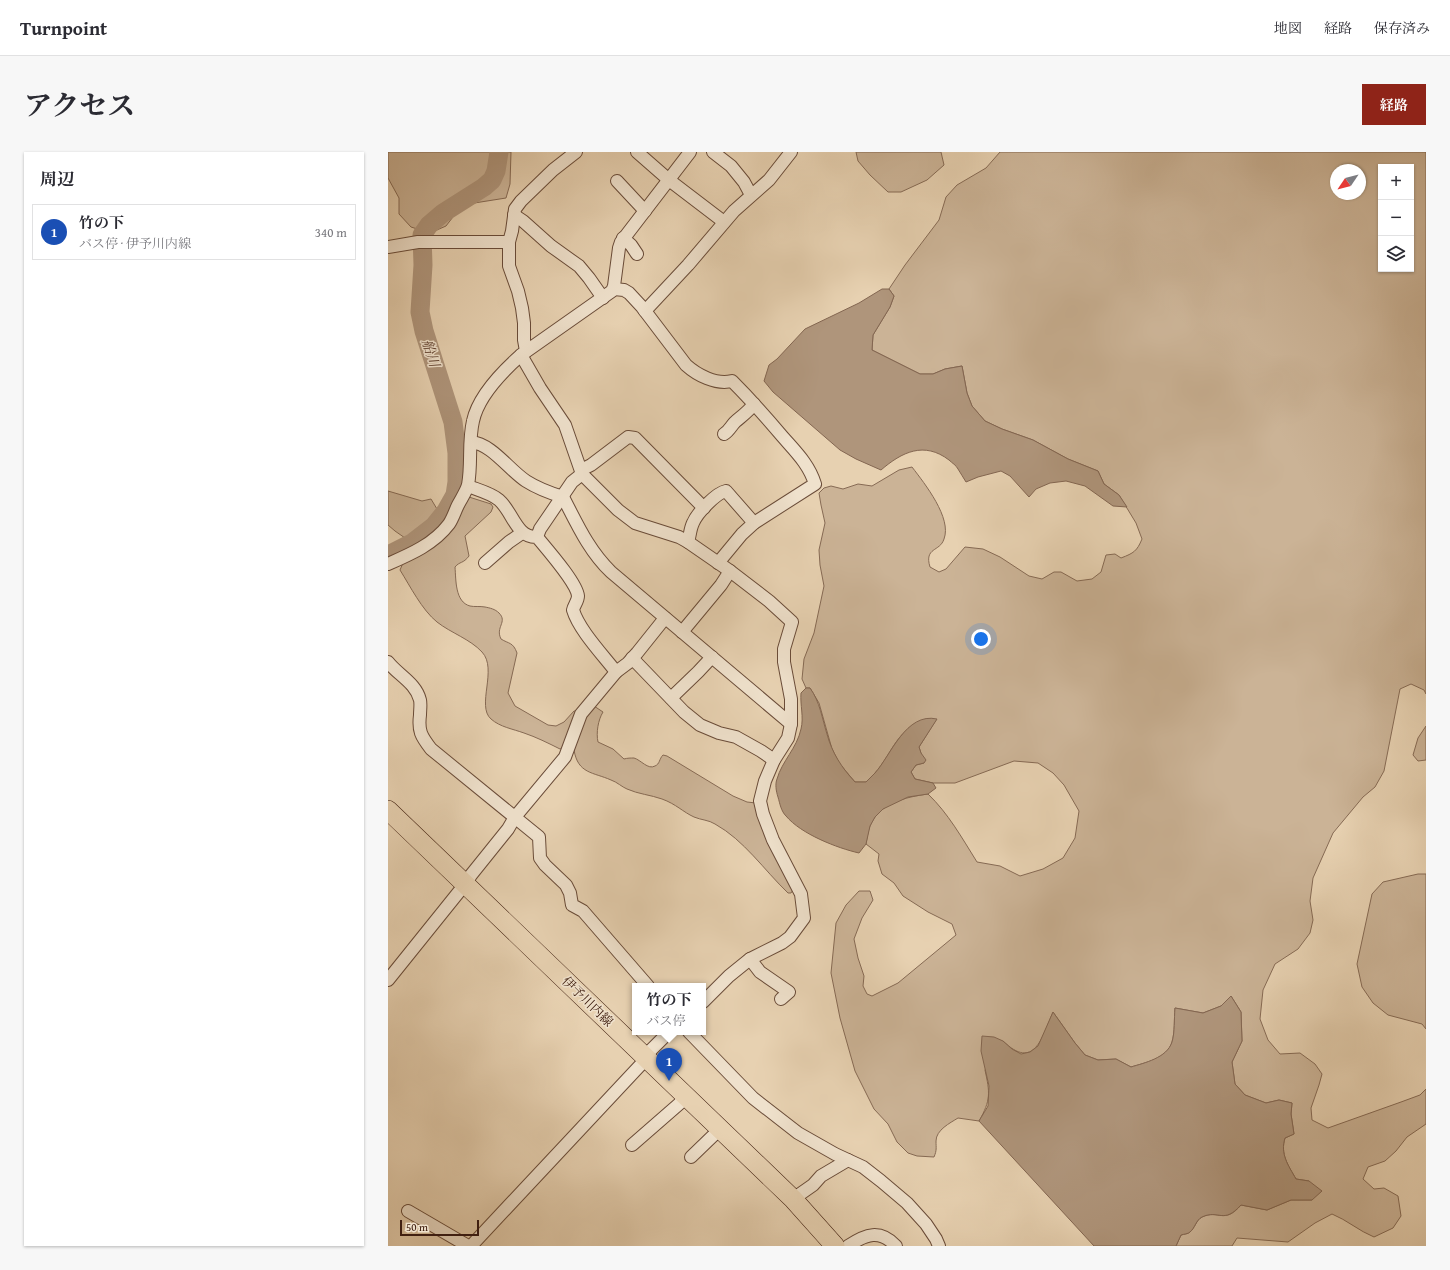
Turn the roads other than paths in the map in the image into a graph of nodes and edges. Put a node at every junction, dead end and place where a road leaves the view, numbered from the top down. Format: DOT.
graph roads {
  1 [pos="576,152"];
  2 [pos="637,152"];
  3 [pos="690,152"];
  4 [pos="713,152"];
  5 [pos="785,154"];
  6 [pos="669,180"];
  7 [pos="617,181"];
  8 [pos="751,195"];
  9 [pos="645,211"];
  10 [pos="514,215"];
  11 [pos="724,222"];
  12 [pos="623,238"];
  13 [pos="509,242"];
  14 [pos="388,247"];
  15 [pos="637,254"];
  16 [pos="614,289"];
  17 [pos="603,298"];
  18 [pos="645,311"];
  19 [pos="523,353"];
  20 [pos="754,404"];
  21 [pos="724,434"];
  22 [pos="471,442"];
  23 [pos="582,472"];
  24 [pos="468,486"];
  25 [pos="563,496"];
  26 [pos="704,508"];
  27 [pos="754,523"];
  28 [pos="522,533"];
  29 [pos="537,537"];
  30 [pos="688,542"];
  31 [pos="485,563"];
  32 [pos="718,563"];
  33 [pos="388,564"];
  34 [pos="730,571"];
  35 [pos="665,618"];
  36 [pos="682,632"];
  37 [pos="712,657"];
  38 [pos="632,658"];
  39 [pos="388,662"];
  40 [pos="616,672"];
  41 [pos="671,698"];
  42 [pos="791,724"];
  43 [pos="774,760"];
  44 [pos="388,810"];
  45 [pos="515,817"];
  46 [pos="466,884"];
  47 [pos="750,959"];
  48 [pos="388,980"];
  49 [pos="645,983"];
  50 [pos="706,999"];
  51 [pos="781,999"];
  52 [pos="666,1035"];
  53 [pos="692,1035"];
  54 [pos="647,1058"];
  55 [pos="686,1096"];
  56 [pos="720,1129"];
  57 [pos="632,1145"];
  58 [pos="691,1157"];
  59 [pos="848,1160"];
  60 [pos="793,1199"];
  61 [pos="408,1211"];
  62 [pos="468,1246"];
  63 [pos="471,1246"];
  64 [pos="835,1246"];
  65 [pos="848,1246"];
  66 [pos="896,1246"];
  67 [pos="939,1246"];
  1 -- 10 [label="street"];
  2 -- 6 [label="street"];
  3 -- 6 [label="street"];
  4 -- 8 [label="street"];
  5 -- 8 [label="street"];
  6 -- 9 [label="street"];
  6 -- 11 [label="street"];
  7 -- 9 [label="street"];
  8 -- 11 [label="street"];
  9 -- 12 [label="street"];
  10 -- 13 [label="street"];
  10 -- 17 [label="street"];
  11 -- 18 [label="street"];
  12 -- 15 [label="street"];
  12 -- 16 [label="street"];
  13 -- 14 [label="street"];
  13 -- 19 [label="street"];
  16 -- 17 [label="street"];
  16 -- 18 [label="street"];
  17 -- 19 [label="street"];
  18 -- 20 [label="street"];
  19 -- 22 [label="street"];
  19 -- 23 [label="street"];
  20 -- 21 [label="street"];
  20 -- 27 [label="street"];
  22 -- 24 [label="street"];
  22 -- 25 [label="street"];
  23 -- 25 [label="street"];
  23 -- 26 [label="street"];
  23 -- 30 [label="street"];
  24 -- 28 [label="street"];
  24 -- 33 [label="street"];
  25 -- 29 [label="street"];
  25 -- 35 [label="street"];
  26 -- 27 [label="street"];
  26 -- 30 [label="street"];
  27 -- 32 [label="street"];
  28 -- 29 [label="street"];
  28 -- 31 [label="street"];
  29 -- 40 [label="street"];
  30 -- 32 [label="street"];
  32 -- 34 [label="street"];
  34 -- 36 [label="street"];
  34 -- 42 [label="street"];
  35 -- 36 [label="street"];
  35 -- 38 [label="street"];
  36 -- 37 [label="street"];
  37 -- 41 [label="street"];
  37 -- 42 [label="street"];
  38 -- 40 [label="street"];
  38 -- 41 [label="street"];
  39 -- 45 [label="street"];
  40 -- 45 [label="street"];
  41 -- 43 [label="street"];
  42 -- 43 [label="street"];
  43 -- 47 [label="street"];
  44 -- 46 [label="main road, 伊予川内線"];
  45 -- 46 [label="street"];
  45 -- 49 [label="street"];
  46 -- 48 [label="street"];
  46 -- 54 [label="main road, 伊予川内線"];
  47 -- 50 [label="street"];
  47 -- 51 [label="street"];
  52 -- 54 [label="street"];
  53 -- 59 [label="street"];
  54 -- 55 [label="main road, 伊予川内線"];
  54 -- 63 [label="street"];
  55 -- 56 [label="main road, 伊予川内線"];
  55 -- 57 [label="street"];
  56 -- 58 [label="street"];
  56 -- 60 [label="main road, 伊予川内線"];
  59 -- 60 [label="street"];
  59 -- 67 [label="street"];
  60 -- 64 [label="main road, 伊予川内線"];
  61 -- 62 [label="street"];
  65 -- 66 [label="street"];
}
